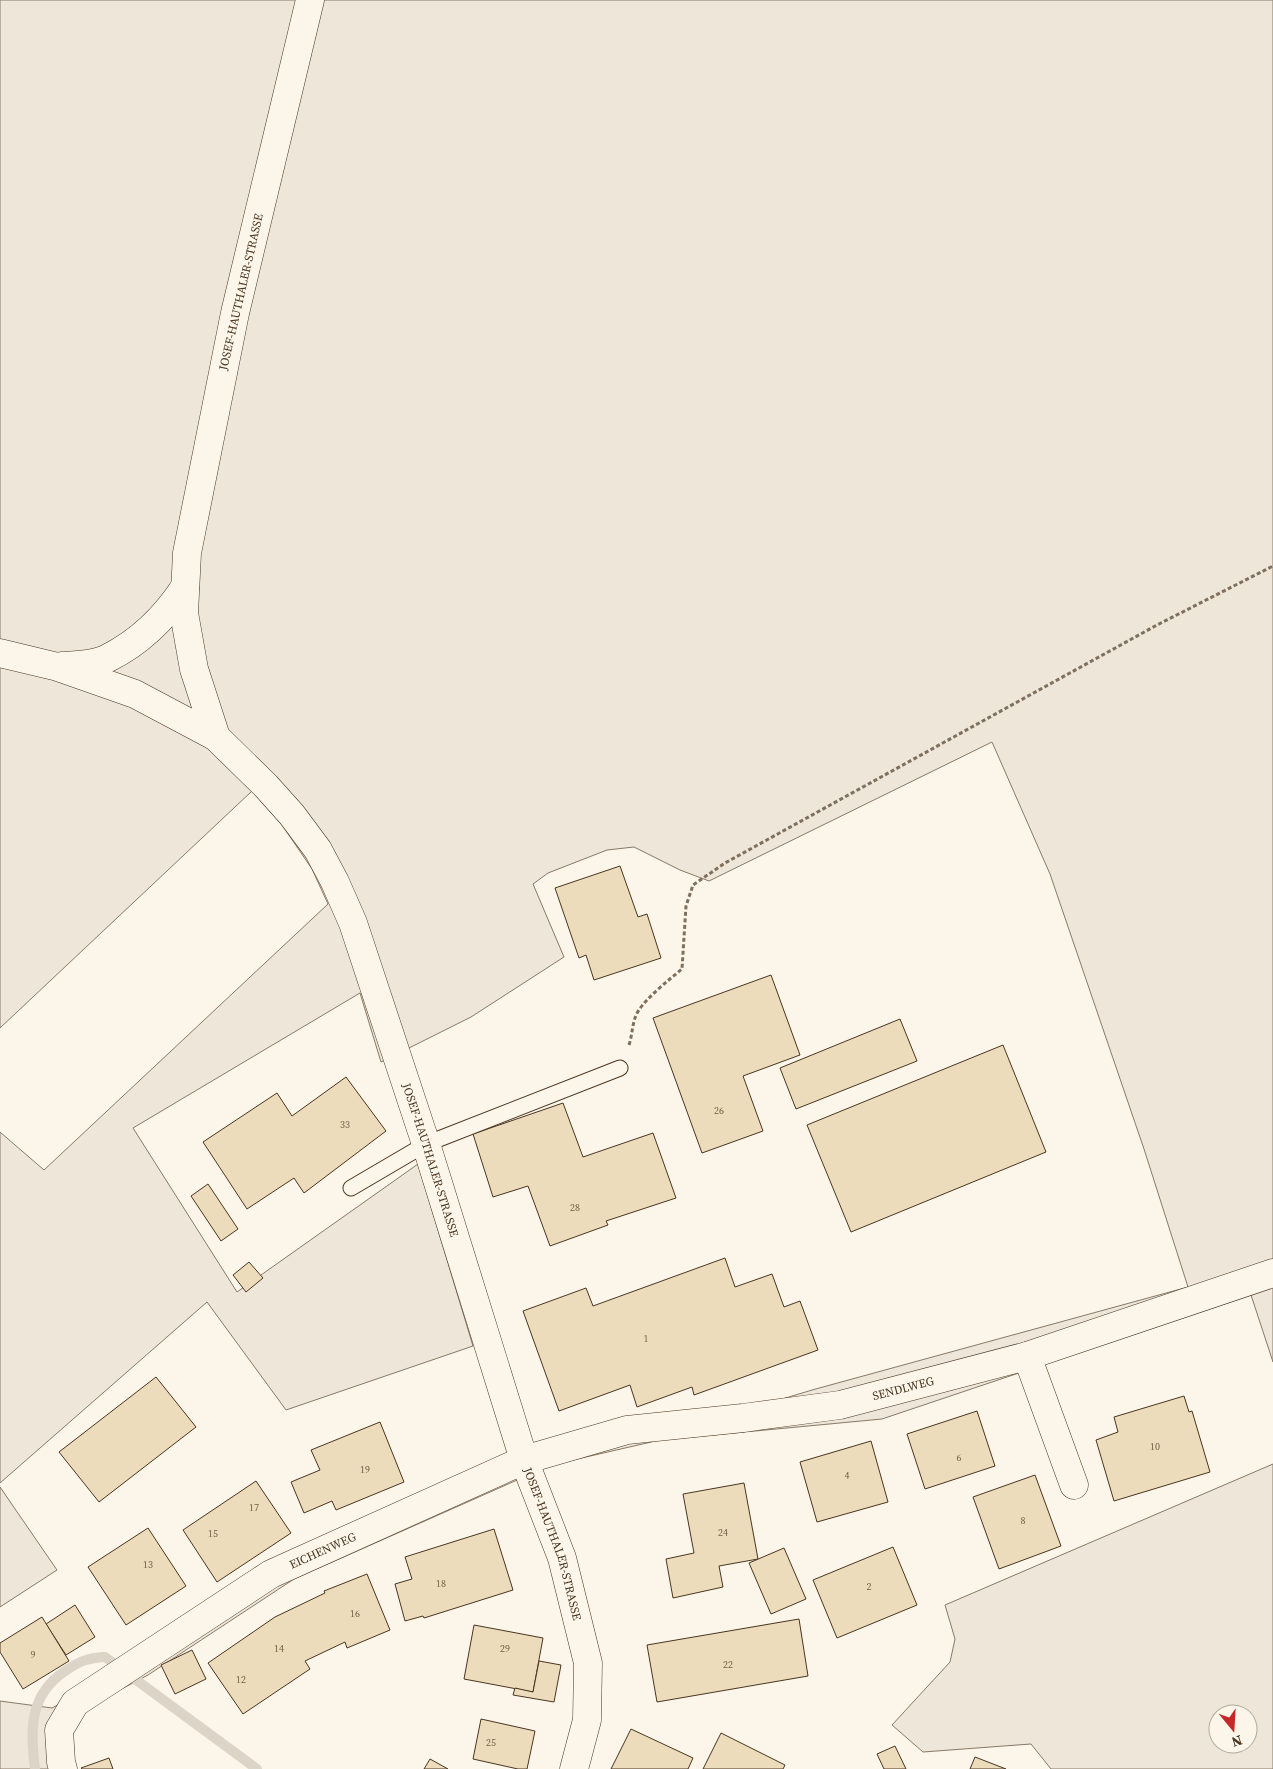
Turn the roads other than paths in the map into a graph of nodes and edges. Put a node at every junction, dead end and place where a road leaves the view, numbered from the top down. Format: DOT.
graph roads {
  1 [pos="309,1"];
  2 [pos="185,587"];
  3 [pos="0,653"];
  4 [pos="58,666"];
  5 [pos="216,738"];
  6 [pos="620,1068"];
  7 [pos="426,1144"];
  8 [pos="351,1188"];
  9 [pos="1273,1273"];
  10 [pos="1027,1356"];
  11 [pos="524,1460"];
  12 [pos="1074,1485"];
  13 [pos="63,1769"];
  14 [pos="574,1769"];
  1 -- 2 [label="street, JOSEF-HAUTHALER-STRASSE"];
  2 -- 4 [label="street"];
  2 -- 5 [label="street, JOSEF-HAUTHALER-STRASSE"];
  3 -- 4 [label="street"];
  4 -- 5 [label="street"];
  5 -- 7 [label="street, JOSEF-HAUTHALER-STRASSE"];
  6 -- 7 [label="lane"];
  7 -- 8 [label="lane"];
  7 -- 11 [label="street, JOSEF-HAUTHALER-STRASSE"];
  9 -- 10 [label="street, SENDLWEG"];
  10 -- 11 [label="street, SENDLWEG"];
  10 -- 12 [label="street"];
  11 -- 13 [label="street, EICHENWEG"];
  11 -- 14 [label="street, JOSEF-HAUTHALER-STRASSE"];
}
